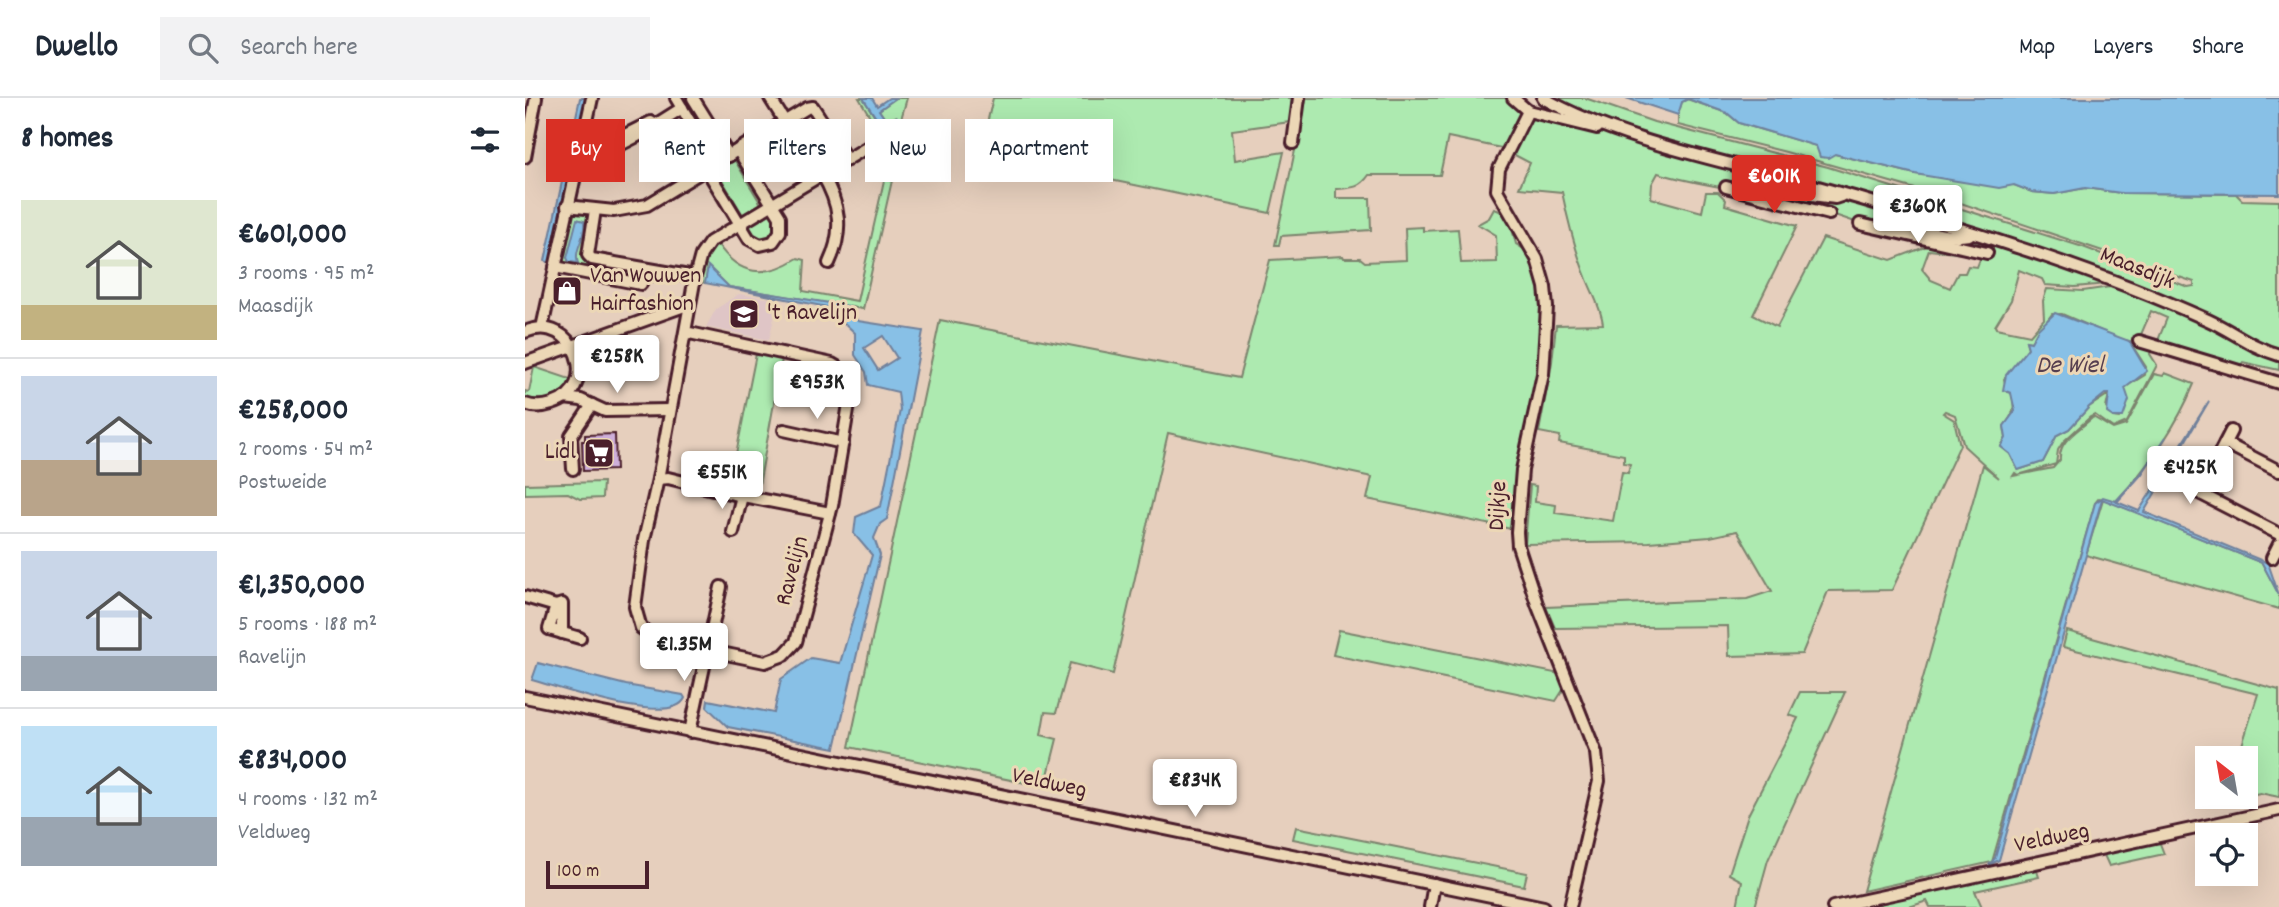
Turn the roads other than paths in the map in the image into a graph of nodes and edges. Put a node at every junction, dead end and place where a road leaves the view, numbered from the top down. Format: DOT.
graph roads {
  1 [pos="536,98"];
  2 [pos="592,98"];
  3 [pos="770,98"];
  4 [pos="1299,98"];
  5 [pos="1513,98"];
  6 [pos="1543,98"];
  7 [pos="695,102"];
  8 [pos="680,104"];
  9 [pos="1528,111"];
  10 [pos="662,119"];
  11 [pos="783,119"];
  12 [pos="791,119"];
  13 [pos="821,119"];
  14 [pos="1605,128"];
  15 [pos="527,142"];
  16 [pos="1293,143"];
  17 [pos="744,146"];
  18 [pos="733,153"];
  19 [pos="730,155"];
  20 [pos="525,157"];
  21 [pos="1751,169"];
  22 [pos="686,182"];
  23 [pos="719,182"];
  24 [pos="809,182"];
  25 [pos="827,182"];
  26 [pos="1726,187"];
  27 [pos="1845,194"];
  28 [pos="1791,198"];
  29 [pos="772,204"];
  30 [pos="1882,205"];
  31 [pos="567,206"];
  32 [pos="595,210"];
  33 [pos="1829,214"];
  34 [pos="740,224"];
  35 [pos="1860,224"];
  36 [pos="1973,234"];
  37 [pos="1925,235"];
  38 [pos="1987,253"];
  39 [pos="829,263"];
  40 [pos="555,267"];
  41 [pos="695,277"];
  42 [pos="641,284"];
  43 [pos="690,304"];
  44 [pos="542,328"];
  45 [pos="525,331"];
  46 [pos="685,332"];
  47 [pos="2139,341"];
  48 [pos="573,346"];
  49 [pos="2279,355"];
  50 [pos="525,363"];
  51 [pos="2279,383"];
  52 [pos="564,398"];
  53 [pos="526,405"];
  54 [pos="592,405"];
  55 [pos="669,410"];
  56 [pos="525,418"];
  57 [pos="784,430"];
  58 [pos="2231,431"];
  59 [pos="843,443"];
  60 [pos="2225,443"];
  61 [pos="573,470"];
  62 [pos="2279,471"];
  63 [pos="659,479"];
  64 [pos="742,496"];
  65 [pos="829,513"];
  66 [pos="733,532"];
  67 [pos="2279,534"];
  68 [pos="2279,544"];
  69 [pos="2272,558"];
  70 [pos="721,587"];
  71 [pos="525,597"];
  72 [pos="580,638"];
  73 [pos="708,650"];
  74 [pos="525,699"];
  75 [pos="689,732"];
  76 [pos="2279,810"];
  77 [pos="1434,884"];
  78 [pos="1430,907"];
  79 [pos="1545,907"];
  80 [pos="1570,907"];
  81 [pos="1833,907"];
  1 -- 15 [label="street"];
  2 -- 31 [label="street"];
  3 -- 11 [label="street"];
  4 -- 16 [label="street"];
  5 -- 9 [label="street, Maasdijk"];
  6 -- 14 [label="street, Maasdijk"];
  7 -- 8 [label="street"];
  7 -- 18 [label="street"];
  8 -- 10 [label="street"];
  9 -- 14 [label="street, Maasdijk"];
  9 -- 80 [label="street, Dijkje"];
  12 -- 13 [label="street"];
  14 -- 21 [label="street, Maasdijk"];
  15 -- 20 [label="street"];
  17 -- 18 [label="street"];
  18 -- 19 [label="street"];
  18 -- 29 [label="street"];
  21 -- 27 [label="street, Maasdijk"];
  21 -- 28 [label="street, Maasdijk"];
  22 -- 32 [label="street"];
  23 -- 34 [label="street"];
  24 -- 29 [label="street"];
  25 -- 39 [label="street"];
  26 -- 28 [label="street, Maasdijk"];
  27 -- 28 [label="street, Maasdijk"];
  27 -- 30 [label="street, Maasdijk"];
  28 -- 33 [label="street, Maasdijk"];
  29 -- 34 [label="street"];
  29 -- 34 [label="street"];
  30 -- 36 [label="street, Maasdijk"];
  30 -- 37 [label="street, Maasdijk"];
  31 -- 32 [label="street"];
  31 -- 40 [label="street"];
  32 -- 41 [label="street"];
  34 -- 41 [label="street"];
  35 -- 37 [label="street, Maasdijk"];
  36 -- 37 [label="street, Maasdijk"];
  36 -- 49 [label="street, Maasdijk"];
  37 -- 38 [label="street, Maasdijk"];
  40 -- 42 [label="street"];
  40 -- 44 [label="street"];
  41 -- 43 [label="street"];
  43 -- 46 [label="street"];
  43 -- 48 [label="street"];
  44 -- 45 [label="street"];
  44 -- 48 [label="street"];
  46 -- 55 [label="street"];
  46 -- 59 [label="street, Ravelijn"];
  47 -- 51 [label="street"];
  48 -- 50 [label="street"];
  48 -- 52 [label="street"];
  52 -- 53 [label="street"];
  52 -- 54 [label="street"];
  53 -- 56 [label="street"];
  54 -- 55 [label="street"];
  54 -- 61 [label="street"];
  55 -- 63 [label="street"];
  57 -- 59 [label="street"];
  58 -- 60 [label="street"];
  59 -- 65 [label="street, Ravelijn"];
  60 -- 62 [label="street"];
  60 -- 67 [label="street"];
  63 -- 64 [label="street"];
  63 -- 73 [label="street, Ravelijn"];
  64 -- 65 [label="street"];
  64 -- 66 [label="street"];
  65 -- 73 [label="street, Ravelijn"];
  68 -- 69 [label="street"];
  70 -- 73 [label="street"];
  71 -- 72 [label="street"];
  73 -- 75 [label="street"];
  74 -- 75 [label="street, Veldweg"];
  75 -- 77 [label="street, Veldweg"];
  76 -- 81 [label="street, Veldweg"];
  77 -- 78 [label="street"];
  77 -- 79 [label="street, Veldweg"];
}
